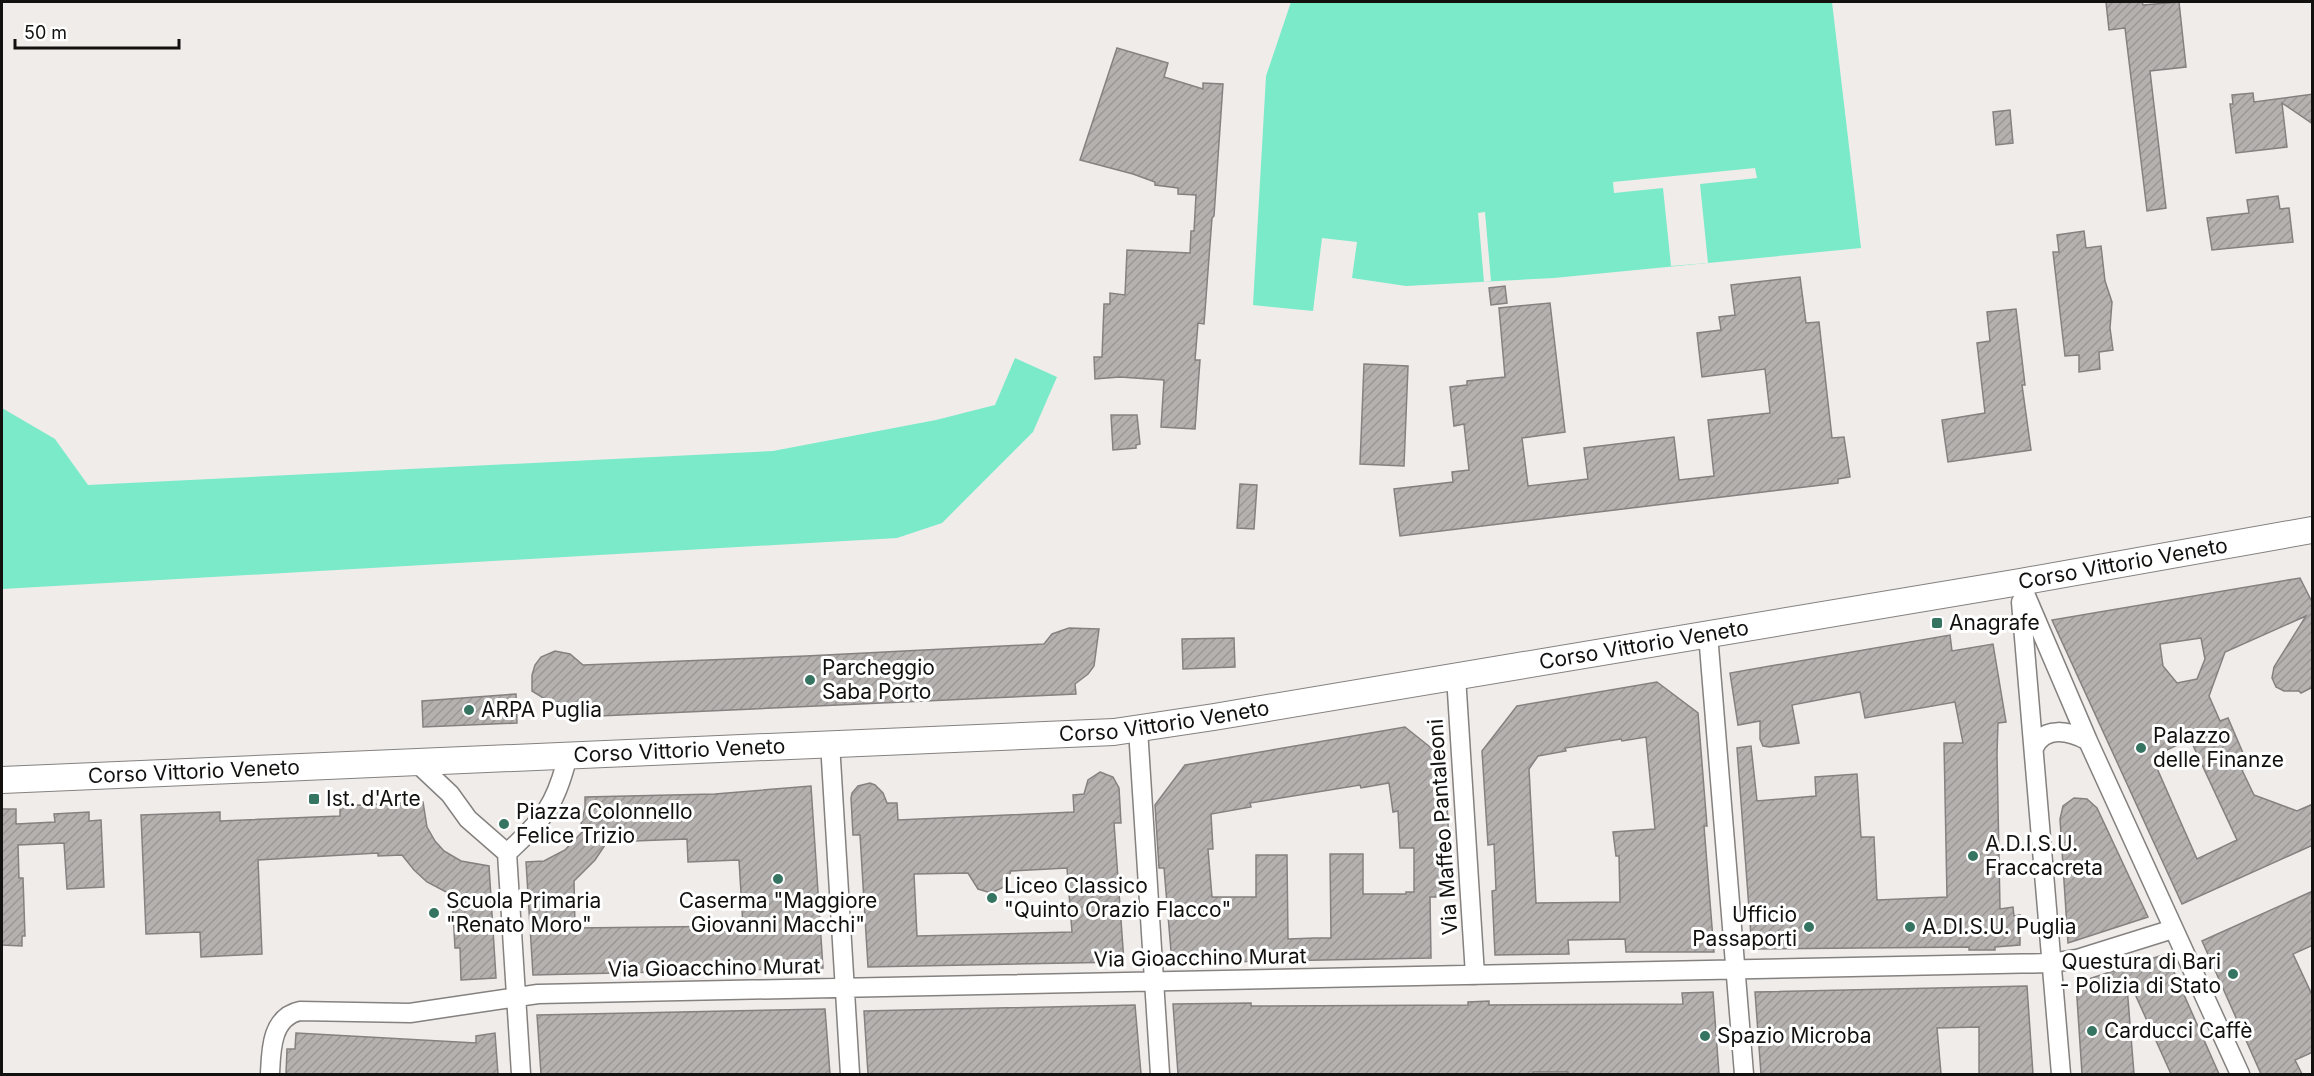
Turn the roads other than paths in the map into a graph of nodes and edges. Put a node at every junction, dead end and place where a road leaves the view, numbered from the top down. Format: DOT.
graph roads {
  1 [pos="2312,531"];
  2 [pos="2020,582"];
  3 [pos="1708,633"];
  4 [pos="1456,676"];
  5 [pos="1138,729"];
  6 [pos="2088,741"];
  7 [pos="830,744"];
  8 [pos="2034,748"];
  9 [pos="568,755"];
  10 [pos="416,762"];
  11 [pos="2,780"];
  12 [pos="507,853"];
  13 [pos="2173,928"];
  14 [pos="2051,963"];
  15 [pos="1735,968"];
  16 [pos="1475,975"];
  17 [pos="1153,982"];
  18 [pos="844,988"];
  19 [pos="516,996"];
  20 [pos="270,1074"];
  21 [pos="521,1074"];
  22 [pos="850,1074"];
  23 [pos="1160,1074"];
  24 [pos="1744,1074"];
  25 [pos="2061,1074"];
  26 [pos="2240,1074"];
  1 -- 2 [label="main road, Corso Vittorio Veneto"];
  2 -- 3 [label="main road, Corso Vittorio Veneto"];
  2 -- 6 [label="street"];
  2 -- 8 [label="street"];
  3 -- 4 [label="main road, Corso Vittorio Veneto"];
  3 -- 15 [label="street"];
  4 -- 5 [label="main road, Corso Vittorio Veneto"];
  4 -- 16 [label="street, Via Maffeo Pantaleoni"];
  5 -- 7 [label="main road, Corso Vittorio Veneto"];
  5 -- 17 [label="street"];
  6 -- 8 [label="street"];
  6 -- 13 [label="street"];
  7 -- 9 [label="main road, Corso Vittorio Veneto"];
  7 -- 18 [label="street"];
  8 -- 14 [label="street"];
  9 -- 10 [label="main road, Corso Vittorio Veneto"];
  9 -- 12 [label="street"];
  10 -- 11 [label="main road, Corso Vittorio Veneto"];
  10 -- 12 [label="street"];
  12 -- 19 [label="street"];
  13 -- 14 [label="street, Via Gioacchino Murat"];
  13 -- 26 [label="street"];
  14 -- 15 [label="street, Via Gioacchino Murat"];
  14 -- 25 [label="street"];
  15 -- 16 [label="street, Via Gioacchino Murat"];
  15 -- 24 [label="street"];
  16 -- 17 [label="street, Via Gioacchino Murat"];
  17 -- 18 [label="street, Via Gioacchino Murat"];
  17 -- 23 [label="street"];
  18 -- 19 [label="street, Via Gioacchino Murat"];
  18 -- 22 [label="street"];
  19 -- 20 [label="street, Via Gioacchino Murat"];
  19 -- 21 [label="street"];
}
